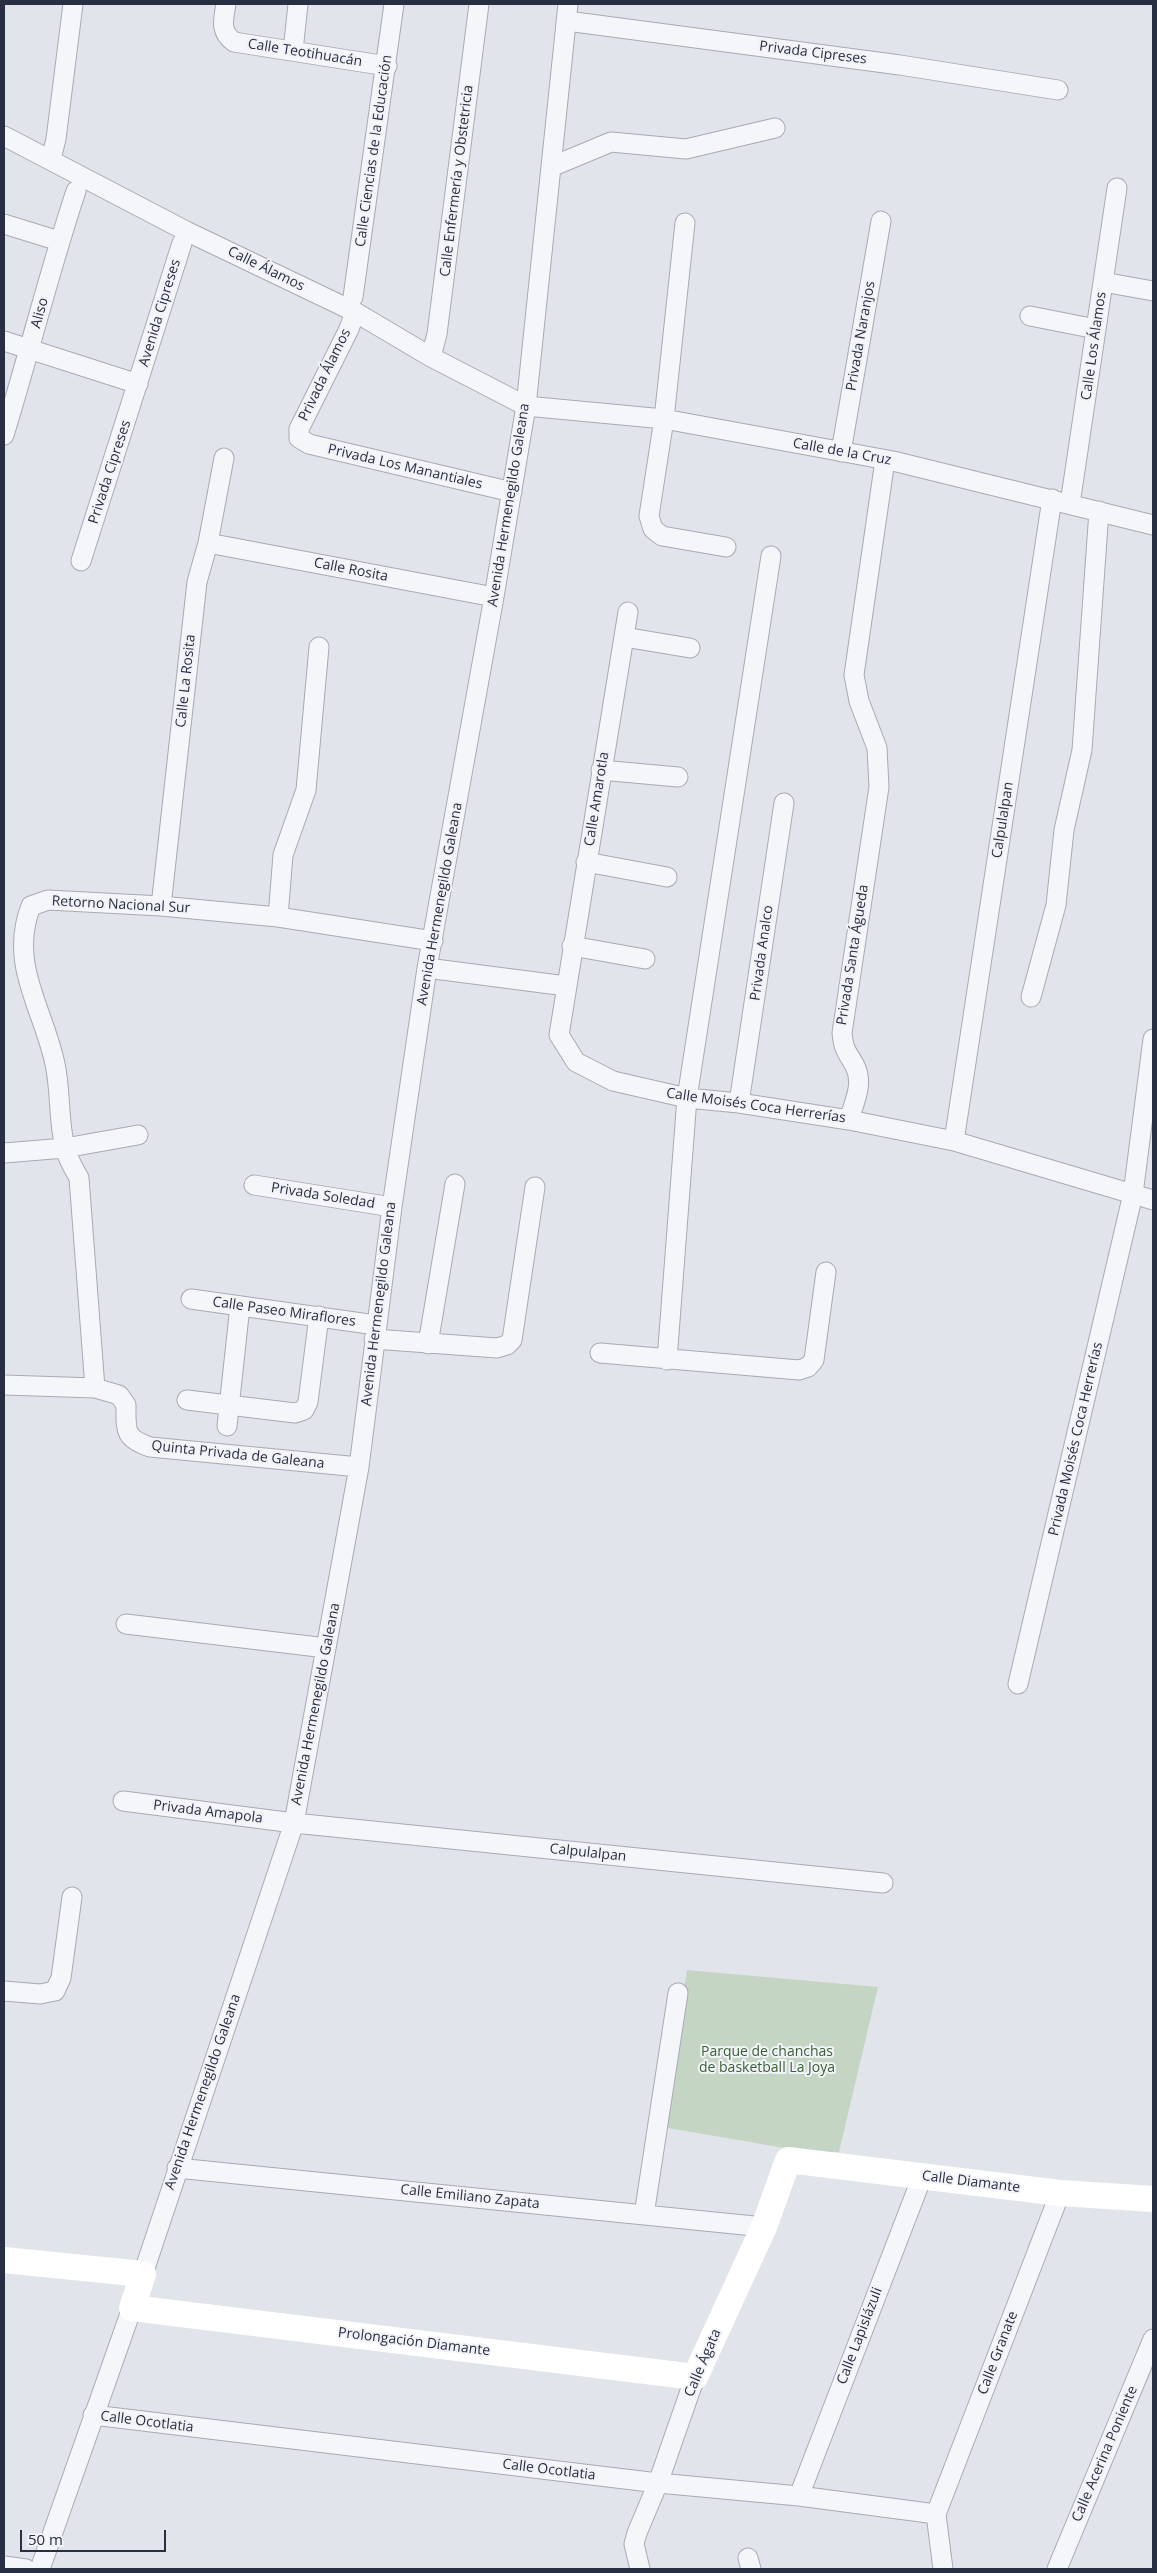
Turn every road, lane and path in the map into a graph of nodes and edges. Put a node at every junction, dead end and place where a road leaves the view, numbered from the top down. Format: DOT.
graph roads {
  1 [pos="73,4"];
  2 [pos="226,4"];
  3 [pos="298,4"];
  4 [pos="394,4"];
  5 [pos="480,4"];
  6 [pos="568,13"];
  7 [pos="293,51"];
  8 [pos="387,66"];
  9 [pos="1058,90"];
  10 [pos="776,128"];
  11 [pos="4,136"];
  12 [pos="51,159"];
  13 [pos="551,167"];
  14 [pos="1117,188"];
  15 [pos="76,191"];
  16 [pos="881,221"];
  17 [pos="685,223"];
  18 [pos="4,224"];
  19 [pos="59,241"];
  20 [pos="182,243"];
  21 [pos="1103,282"];
  22 [pos="1153,291"];
  23 [pos="354,305"];
  24 [pos="1030,316"];
  25 [pos="1096,329"];
  26 [pos="4,341"];
  27 [pos="31,348"];
  28 [pos="432,357"];
  29 [pos="138,384"];
  30 [pos="526,406"];
  31 [pos="664,419"];
  32 [pos="4,435"];
  33 [pos="299,438"];
  34 [pos="841,452"];
  35 [pos="224,458"];
  36 [pos="885,460"];
  37 [pos="512,492"];
  38 [pos="1052,499"];
  39 [pos="1070,504"];
  40 [pos="1099,511"];
  41 [pos="1153,525"];
  42 [pos="208,543"];
  43 [pos="726,547"];
  44 [pos="771,556"];
  45 [pos="81,561"];
  46 [pos="494,597"];
  47 [pos="628,612"];
  48 [pos="624,637"];
  49 [pos="319,647"];
  50 [pos="690,648"];
  51 [pos="601,770"];
  52 [pos="678,777"];
  53 [pos="784,803"];
  54 [pos="586,862"];
  55 [pos="666,877"];
  56 [pos="161,906"];
  57 [pos="278,917"];
  58 [pos="433,941"];
  59 [pos="572,946"];
  60 [pos="646,959"];
  61 [pos="427,968"];
  62 [pos="566,986"];
  63 [pos="1031,997"];
  64 [pos="1153,1039"];
  65 [pos="687,1098"];
  66 [pos="740,1103"];
  67 [pos="849,1120"];
  68 [pos="138,1135"];
  69 [pos="954,1141"];
  70 [pos="65,1148"];
  71 [pos="4,1154"];
  72 [pos="455,1184"];
  73 [pos="254,1185"];
  74 [pos="535,1187"];
  75 [pos="1133,1194"];
  76 [pos="1153,1200"];
  77 [pos="392,1207"];
  78 [pos="826,1272"];
  79 [pos="191,1299"];
  80 [pos="240,1306"];
  81 [pos="319,1316"];
  82 [pos="375,1332"];
  83 [pos="428,1344"];
  84 [pos="600,1353"];
  85 [pos="666,1360"];
  86 [pos="4,1385"];
  87 [pos="95,1388"];
  88 [pos="187,1400"];
  89 [pos="230,1406"];
  90 [pos="227,1426"];
  91 [pos="359,1467"];
  92 [pos="126,1624"];
  93 [pos="326,1648"];
  94 [pos="1018,1684"];
  95 [pos="123,1801"];
  96 [pos="294,1823"];
  97 [pos="884,1884"];
  98 [pos="72,1897"];
  99 [pos="4,1991"];
  100 [pos="678,1993"];
  101 [pos="788,2160"];
  102 [pos="176,2168"];
  103 [pos="922,2177"];
  104 [pos="1060,2193"];
  105 [pos="1153,2199"];
  106 [pos="644,2214"];
  107 [pos="764,2227"];
  108 [pos="4,2260"];
  109 [pos="143,2274"];
  110 [pos="132,2308"];
  111 [pos="1153,2338"];
  112 [pos="695,2377"];
  113 [pos="93,2416"];
  114 [pos="658,2483"];
  115 [pos="799,2496"];
  116 [pos="936,2514"];
  117 [pos="4,2566"];
  118 [pos="26,2569"];
  119 [pos="40,2569"];
  120 [pos="640,2569"];
  121 [pos="948,2569"];
  122 [pos="1057,2569"];
  1 -- 12 [label="street"];
  2 -- 7 [label="street, Calle Teotihuacán"];
  3 -- 7 [label="street"];
  4 -- 8 [label="street, Calle Ciencias de la Educación"];
  5 -- 28 [label="street, Calle Enfermería y Obstetricia"];
  6 -- 9 [label="street, Privada Cipreses"];
  6 -- 13 [label="street, Avenida Hermenegildo Galeana"];
  7 -- 8 [label="street, Calle Teotihuacán"];
  8 -- 23 [label="street, Calle Ciencias de la Educación"];
  10 -- 13 [label="street"];
  11 -- 12 [label="street, Calle Álamos"];
  12 -- 23 [label="street, Calle Álamos"];
  13 -- 30 [label="street, Avenida Hermenegildo Galeana"];
  14 -- 21 [label="street, Calle Los Álamos"];
  15 -- 19 [label="street, Aliso"];
  16 -- 34 [label="street, Privada Naranjos"];
  17 -- 31 [label="street"];
  18 -- 19 [label="street"];
  19 -- 27 [label="street, Aliso"];
  20 -- 29 [label="street, Avenida Cipreses"];
  21 -- 22 [label="street"];
  21 -- 25 [label="street, Calle Los Álamos"];
  23 -- 28 [label="street, Calle Álamos"];
  23 -- 33 [label="street, Privada Álamos"];
  24 -- 25 [label="street"];
  25 -- 39 [label="street, Calle Los Álamos"];
  26 -- 27 [label="street"];
  27 -- 29 [label="street"];
  27 -- 32 [label="street, Aliso"];
  28 -- 30 [label="street, Calle Álamos"];
  29 -- 45 [label="street, Privada Cipreses"];
  30 -- 31 [label="street, Calle de la Cruz"];
  30 -- 37 [label="street, Avenida Hermenegildo Galeana"];
  31 -- 34 [label="street, Calle de la Cruz"];
  31 -- 43 [label="street"];
  33 -- 37 [label="street, Privada Los Manantiales"];
  34 -- 36 [label="street, Calle de la Cruz"];
  35 -- 42 [label="street, Calle La Rosita"];
  36 -- 38 [label="street, Calle de la Cruz"];
  36 -- 67 [label="street, Privada Santa Águeda"];
  37 -- 46 [label="street, Avenida Hermenegildo Galeana"];
  38 -- 39 [label="street, Calle de la Cruz"];
  38 -- 69 [label="street, Calpulalpan"];
  39 -- 40 [label="street, Calle de la Cruz"];
  40 -- 41 [label="street, Calle de la Cruz"];
  40 -- 63 [label="street"];
  42 -- 46 [label="street, Calle Rosita"];
  42 -- 56 [label="street, Calle La Rosita"];
  44 -- 65 [label="street"];
  46 -- 58 [label="street, Avenida Hermenegildo Galeana"];
  47 -- 48 [label="street, Calle Amarotla"];
  48 -- 50 [label="street"];
  48 -- 51 [label="street, Calle Amarotla"];
  49 -- 57 [label="street"];
  51 -- 52 [label="street"];
  51 -- 54 [label="street, Calle Amarotla"];
  53 -- 66 [label="street, Privada Analco"];
  54 -- 55 [label="street"];
  54 -- 59 [label="street, Calle Amarotla"];
  56 -- 57 [label="street, Retorno Nacional Sur"];
  56 -- 70 [label="street, Retorno Nacional Sur"];
  57 -- 58 [label="street, Retorno Nacional Sur"];
  58 -- 61 [label="street, Avenida Hermenegildo Galeana"];
  59 -- 60 [label="street"];
  59 -- 62 [label="street, Calle Amarotla"];
  61 -- 62 [label="street"];
  61 -- 77 [label="street, Avenida Hermenegildo Galeana"];
  62 -- 65 [label="street, Calle Moisés Coca Herrerías"];
  64 -- 75 [label="street, Privada Moisés Coca Herrerías"];
  65 -- 66 [label="street, Calle Moisés Coca Herrerías"];
  65 -- 85 [label="street"];
  66 -- 67 [label="street, Calle Moisés Coca Herrerías"];
  67 -- 69 [label="street, Calle Moisés Coca Herrerías"];
  68 -- 70 [label="street"];
  69 -- 75 [label="street, Calle Moisés Coca Herrerías"];
  70 -- 71 [label="street"];
  70 -- 87 [label="street, Retorno Nacional Sur"];
  72 -- 83 [label="street"];
  73 -- 77 [label="street, Privada Soledad"];
  74 -- 83 [label="street, Calle Paseo Miraflores"];
  75 -- 76 [label="street, Calle Moisés Coca Herrerías"];
  75 -- 94 [label="street, Privada Moisés Coca Herrerías"];
  77 -- 82 [label="street, Avenida Hermenegildo Galeana"];
  78 -- 85 [label="street"];
  79 -- 80 [label="street, Calle Paseo Miraflores"];
  80 -- 81 [label="street, Calle Paseo Miraflores"];
  80 -- 89 [label="street"];
  81 -- 82 [label="street, Calle Paseo Miraflores"];
  81 -- 89 [label="street"];
  82 -- 83 [label="street, Calle Paseo Miraflores"];
  82 -- 91 [label="street, Avenida Hermenegildo Galeana"];
  84 -- 85 [label="street"];
  86 -- 87 [label="street"];
  87 -- 91 [label="street, Quinta Privada de Galeana"];
  88 -- 89 [label="street"];
  89 -- 90 [label="street"];
  91 -- 93 [label="street, Avenida Hermenegildo Galeana"];
  92 -- 93 [label="street"];
  93 -- 96 [label="street, Avenida Hermenegildo Galeana"];
  95 -- 96 [label="street, Privada Amapola"];
  96 -- 97 [label="street, Calpulalpan"];
  96 -- 102 [label="street, Avenida Hermenegildo Galeana"];
  98 -- 99 [label="street"];
  100 -- 106 [label="street"];
  101 -- 103 [label="street, Calle Diamante"];
  101 -- 107 [label="street, Calle Ágata"];
  102 -- 106 [label="street, Calle Emiliano Zapata"];
  102 -- 109 [label="street, Avenida Hermenegildo Galeana"];
  103 -- 104 [label="street, Calle Diamante"];
  103 -- 115 [label="street, Calle Lapislázuli"];
  104 -- 105 [label="street, Calle Diamante"];
  104 -- 116 [label="street, Calle Granate"];
  106 -- 107 [label="street, Calle Emiliano Zapata"];
  107 -- 112 [label="street, Calle Ágata"];
  108 -- 109 [label="street"];
  109 -- 110 [label="street, Avenida Hermenegildo Galeana"];
  110 -- 112 [label="street, Prolongación Diamante"];
  110 -- 113 [label="street, Avenida Hermenegildo Galeana"];
  111 -- 122 [label="street, Calle Acerina Poniente"];
  112 -- 114 [label="street, Calle Ágata"];
  113 -- 114 [label="street, Calle Ocotlatia"];
  113 -- 119 [label="street, Avenida Hermenegildo Galeana"];
  114 -- 115 [label="street, Calle Ocotlatia"];
  114 -- 120 [label="street, Calle Ágata"];
  115 -- 116 [label="street, Calle Ocotlatia"];
  116 -- 121 [label="street"];
  117 -- 118 [label="street"];
}
